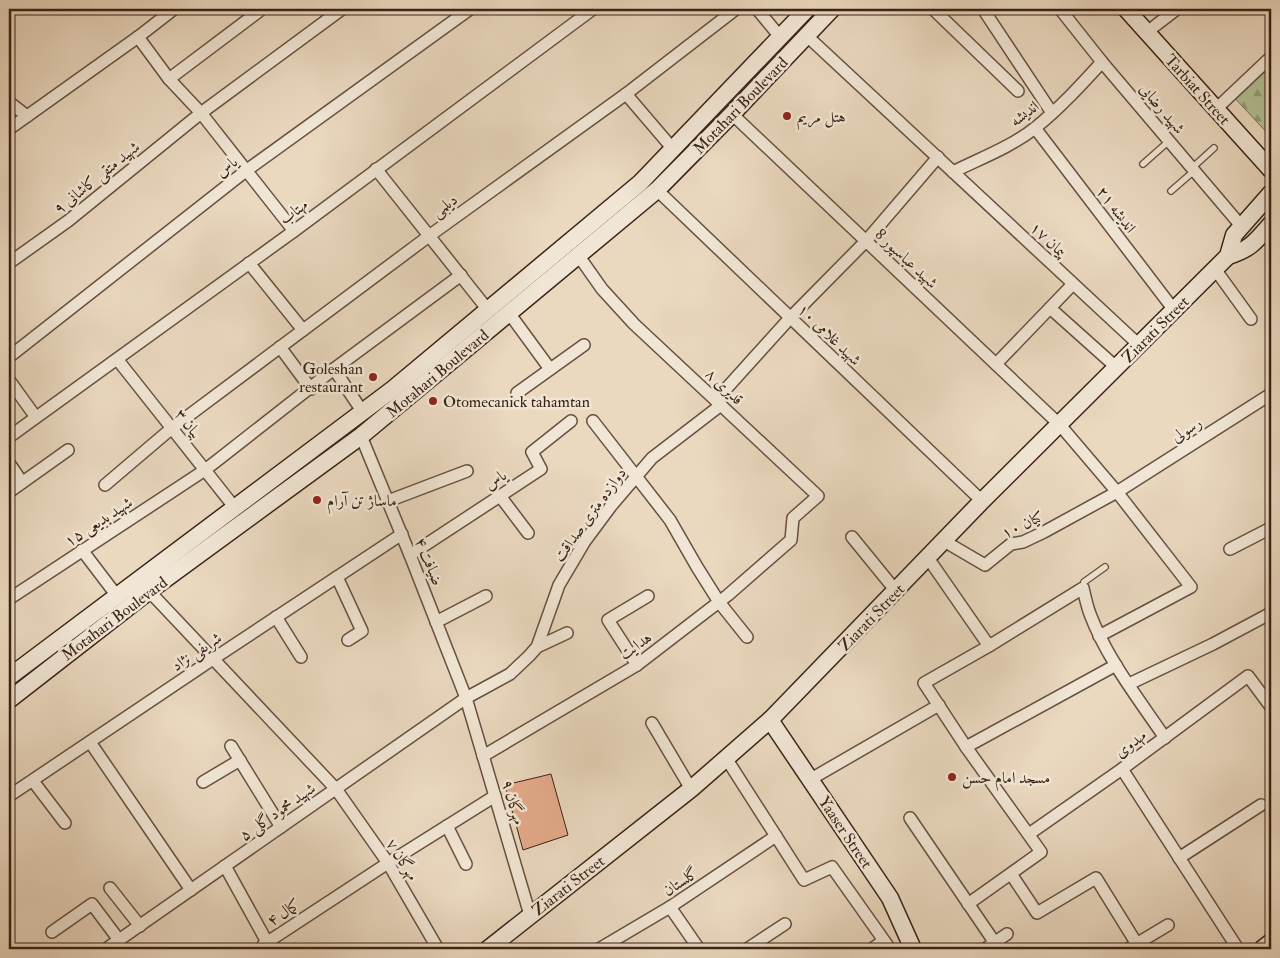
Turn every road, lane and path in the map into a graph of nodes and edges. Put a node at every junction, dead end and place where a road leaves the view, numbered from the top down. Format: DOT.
graph roads {
  1 [pos="174,9"];
  2 [pos="262,9"];
  3 [pos="342,9"];
  4 [pos="470,9"];
  5 [pos="594,9"];
  6 [pos="736,9"];
  7 [pos="757,9"];
  8 [pos="807,9"];
  9 [pos="832,9"];
  10 [pos="933,9"];
  11 [pos="983,9"];
  12 [pos="1060,9"];
  13 [pos="1126,9"];
  14 [pos="1177,9"];
  15 [pos="1147,32"];
  16 [pos="807,36"];
  17 [pos="138,37"];
  18 [pos="781,38"];
  19 [pos="1271,57"];
  20 [pos="1102,62"];
  21 [pos="170,79"];
  22 [pos="1018,91"];
  23 [pos="626,94"];
  24 [pos="9,102"];
  25 [pos="1216,109"];
  26 [pos="201,113"];
  27 [pos="1052,113"];
  28 [pos="732,114"];
  29 [pos="27,116"];
  30 [pos="1034,128"];
  31 [pos="9,129"];
  32 [pos="1169,141"];
  33 [pos="1214,148"];
  34 [pos="673,149"];
  35 [pos="938,157"];
  36 [pos="1143,164"];
  37 [pos="376,169"];
  38 [pos="1193,169"];
  39 [pos="247,170"];
  40 [pos="1271,170"];
  41 [pos="953,172"];
  42 [pos="657,190"];
  43 [pos="1172,191"];
  44 [pos="1271,194"];
  45 [pos="1271,224"];
  46 [pos="1242,227"];
  47 [pos="294,231"];
  48 [pos="429,236"];
  49 [pos="866,241"];
  50 [pos="578,255"];
  51 [pos="1228,256"];
  52 [pos="9,263"];
  53 [pos="249,263"];
  54 [pos="1215,269"];
  55 [pos="460,275"];
  56 [pos="1073,284"];
  57 [pos="1050,308"];
  58 [pos="488,310"];
  59 [pos="1174,310"];
  60 [pos="509,313"];
  61 [pos="790,318"];
  62 [pos="1251,319"];
  63 [pos="303,330"];
  64 [pos="584,344"];
  65 [pos="1138,344"];
  66 [pos="280,347"];
  67 [pos="9,357"];
  68 [pos="117,358"];
  69 [pos="996,364"];
  70 [pos="1116,367"];
  71 [pos="550,369"];
  72 [pos="334,370"];
  73 [pos="9,380"];
  74 [pos="415,381"];
  75 [pos="311,389"];
  76 [pos="517,393"];
  77 [pos="1271,394"];
  78 [pos="719,402"];
  79 [pos="362,411"];
  80 [pos="35,416"];
  81 [pos="571,421"];
  82 [pos="593,421"];
  83 [pos="1060,425"];
  84 [pos="172,428"];
  85 [pos="9,436"];
  86 [pos="361,436"];
  87 [pos="68,450"];
  88 [pos="9,463"];
  89 [pos="205,470"];
  90 [pos="466,471"];
  91 [pos="636,475"];
  92 [pos="22,482"];
  93 [pos="105,485"];
  94 [pos="9,492"];
  95 [pos="1117,492"];
  96 [pos="500,496"];
  97 [pos="388,501"];
  98 [pos="982,501"];
  99 [pos="235,508"];
  100 [pos="1271,530"];
  101 [pos="528,533"];
  102 [pos="402,534"];
  103 [pos="852,537"];
  104 [pos="790,540"];
  105 [pos="944,541"];
  106 [pos="1230,549"];
  107 [pos="82,550"];
  108 [pos="410,555"];
  109 [pos="928,558"];
  110 [pos="1105,567"];
  111 [pos="337,577"];
  112 [pos="1083,588"];
  113 [pos="149,591"];
  114 [pos="896,591"];
  115 [pos="117,596"];
  116 [pos="486,596"];
  117 [pos="648,596"];
  118 [pos="9,598"];
  119 [pos="720,602"];
  120 [pos="1271,613"];
  121 [pos="276,618"];
  122 [pos="436,622"];
  123 [pos="566,634"];
  124 [pos="1099,636"];
  125 [pos="748,637"];
  126 [pos="348,640"];
  127 [pos="989,646"];
  128 [pos="537,647"];
  129 [pos="301,657"];
  130 [pos="213,659"];
  131 [pos="637,665"];
  132 [pos="1116,666"];
  133 [pos="9,677"];
  134 [pos="1129,684"];
  135 [pos="466,698"];
  136 [pos="9,700"];
  137 [pos="938,705"];
  138 [pos="1271,707"];
  139 [pos="770,720"];
  140 [pos="652,723"];
  141 [pos="1165,738"];
  142 [pos="90,742"];
  143 [pos="230,746"];
  144 [pos="966,747"];
  145 [pos="484,756"];
  146 [pos="726,758"];
  147 [pos="240,760"];
  148 [pos="1122,769"];
  149 [pos="811,779"];
  150 [pos="33,781"];
  151 [pos="203,782"];
  152 [pos="336,789"];
  153 [pos="691,789"];
  154 [pos="9,796"];
  155 [pos="495,796"];
  156 [pos="1261,805"];
  157 [pos="910,818"];
  158 [pos="65,823"];
  159 [pos="447,826"];
  160 [pos="281,827"];
  161 [pos="1029,834"];
  162 [pos="776,836"];
  163 [pos="1179,858"];
  164 [pos="388,862"];
  165 [pos="466,864"];
  166 [pos="225,866"];
  167 [pos="1011,874"];
  168 [pos="110,888"];
  169 [pos="191,890"];
  170 [pos="968,904"];
  171 [pos="670,907"];
  172 [pos="530,915"];
  173 [pos="785,924"];
  174 [pos="1168,924"];
  175 [pos="140,926"];
  176 [pos="52,932"];
  177 [pos="1007,934"];
  178 [pos="119,940"];
  179 [pos="1271,942"];
  180 [pos="886,945"];
  181 [pos="266,946"];
  182 [pos="990,946"];
  183 [pos="1135,948"];
  184 [pos="106,949"];
  185 [pos="438,949"];
  186 [pos="490,949"];
  187 [pos="600,949"];
  188 [pos="700,949"];
  189 [pos="747,949"];
  190 [pos="872,949"];
  191 [pos="913,949"];
  192 [pos="1238,949"];
  193 [pos="1262,949"];
  1 -- 17 [label="street"];
  2 -- 21 [label="street"];
  3 -- 26 [label="street, شهید متقی کاشانی ۹"];
  4 -- 39 [label="street, یاس"];
  5 -- 37 [label="street, مهتاب"];
  6 -- 23 [label="street, دیلمی"];
  7 -- 18 [label="street"];
  8 -- 18 [label="main road, Motahari Boulevard"];
  9 -- 16 [label="main road, Motahari Boulevard"];
  10 -- 22 [label="street"];
  11 -- 27 [label="street"];
  12 -- 20 [label="street, شهید رضایی"];
  13 -- 15 [label="main road, Tarbiat Street"];
  14 -- 15 [label="street"];
  15 -- 25 [label="main road, Tarbiat Street"];
  16 -- 28 [label="main road, Motahari Boulevard"];
  16 -- 35 [label="street, پیمان ۱۷"];
  17 -- 21 [label="street"];
  17 -- 29 [label="street"];
  18 -- 34 [label="main road, Motahari Boulevard"];
  19 -- 25 [label="street"];
  20 -- 27 [label="street, اندیشه"];
  20 -- 32 [label="street, شهید رضایی"];
  21 -- 26 [label="street"];
  23 -- 34 [label="street"];
  23 -- 48 [label="street, دیلمی"];
  24 -- 29 [label="street"];
  25 -- 40 [label="main road, Tarbiat Street"];
  26 -- 39 [label="street"];
  26 -- 52 [label="street, شهید متقی کاشانی ۹"];
  27 -- 30 [label="street, اندیشه"];
  28 -- 42 [label="main road, Motahari Boulevard"];
  28 -- 49 [label="street, شهید عباسپور 8"];
  29 -- 31 [label="street"];
  30 -- 41 [label="street, اندیشه"];
  30 -- 59 [label="street, اندیشه ۲۱"];
  32 -- 36 [label="lane"];
  32 -- 38 [label="street, شهید رضایی"];
  33 -- 38 [label="lane"];
  34 -- 58 [label="main road, Motahari Boulevard"];
  35 -- 41 [label="street, پیمان ۱۷"];
  35 -- 49 [label="street, دوازده متری صداقت"];
  37 -- 47 [label="street, مهتاب"];
  37 -- 48 [label="street"];
  38 -- 43 [label="lane"];
  38 -- 46 [label="street, شهید رضایی"];
  39 -- 47 [label="street"];
  39 -- 67 [label="street, یاس"];
  41 -- 56 [label="street, پیمان ۱۷"];
  42 -- 50 [label="main road, Motahari Boulevard"];
  42 -- 61 [label="street, شهید غلامی ۱۰"];
  44 -- 46 [label="main road, Ziarati Street"];
  45 -- 51 [label="main road, Ziarati Street"];
  46 -- 51 [label="main road, Ziarati Street"];
  47 -- 53 [label="street, مهتاب"];
  48 -- 55 [label="street"];
  48 -- 63 [label="street, دیلمی"];
  49 -- 61 [label="street, دوازده متری صداقت"];
  49 -- 69 [label="street, شهید عباسپور 8"];
  50 -- 60 [label="main road, Motahari Boulevard"];
  50 -- 78 [label="street, قدیری ۸"];
  51 -- 54 [label="main road, Ziarati Street"];
  53 -- 63 [label="street"];
  53 -- 68 [label="street, مهتاب"];
  54 -- 59 [label="main road, Ziarati Street"];
  54 -- 62 [label="street"];
  55 -- 58 [label="street"];
  55 -- 72 [label="street, شهید بدیعی ۱۵"];
  56 -- 57 [label="street"];
  56 -- 65 [label="street, پیمان ۱۷"];
  57 -- 69 [label="street"];
  57 -- 70 [label="street"];
  58 -- 74 [label="main road, Motahari Boulevard"];
  59 -- 65 [label="main road, Ziarati Street"];
  60 -- 71 [label="street"];
  60 -- 74 [label="main road, Motahari Boulevard"];
  61 -- 78 [label="street, دوازده متری صداقت"];
  61 -- 98 [label="street, شهید غلامی ۱۰"];
  63 -- 66 [label="street, دیلمی"];
  64 -- 71 [label="street"];
  65 -- 70 [label="main road, Ziarati Street"];
  66 -- 75 [label="street"];
  66 -- 84 [label="street, دیلمی"];
  68 -- 80 [label="street, مهتاب"];
  68 -- 84 [label="street, بیان ۳"];
  69 -- 83 [label="street, شهید عباسپور 8"];
  70 -- 83 [label="main road, Ziarati Street"];
  71 -- 76 [label="street"];
  72 -- 75 [label="street, شهید بدیعی ۱۵"];
  72 -- 79 [label="street"];
  73 -- 80 [label="street"];
  74 -- 79 [label="main road, Motahari Boulevard"];
  74 -- 86 [label="main road, Motahari Boulevard"];
  75 -- 89 [label="street, شهید بدیعی ۱۵"];
  77 -- 95 [label="street, رسولی"];
  78 -- 91 [label="street, دوازده متری صداقت"];
  78 -- 104 [label="street, قدیری ۸"];
  79 -- 99 [label="main road, Motahari Boulevard"];
  80 -- 85 [label="street, مهتاب"];
  81 -- 96 [label="street, یاس"];
  82 -- 91 [label="street"];
  83 -- 95 [label="street, شهید عباسپور 8"];
  83 -- 98 [label="main road, Ziarati Street"];
  84 -- 89 [label="street, بیان ۳"];
  84 -- 93 [label="street, دیلمی"];
  86 -- 97 [label="street, ضیافت ۴"];
  86 -- 113 [label="main road, Motahari Boulevard"];
  87 -- 92 [label="street"];
  88 -- 92 [label="street"];
  89 -- 99 [label="street, بیان ۳"];
  89 -- 107 [label="street, شهید بدیعی ۱۵"];
  90 -- 97 [label="street"];
  91 -- 119 [label="street"];
  91 -- 128 [label="street, دوازده متری صداقت"];
  92 -- 94 [label="street"];
  95 -- 105 [label="street, کیان ۱۰"];
  95 -- 124 [label="street, شهید عباسپور 8"];
  96 -- 101 [label="street"];
  96 -- 108 [label="street, یاس"];
  97 -- 102 [label="street, ضیافت ۴"];
  98 -- 105 [label="main road, Ziarati Street"];
  99 -- 115 [label="main road, Motahari Boulevard"];
  100 -- 106 [label="street"];
  102 -- 108 [label="street, ضیافت ۴"];
  102 -- 111 [label="street, شریفی نژاد"];
  103 -- 114 [label="street"];
  104 -- 119 [label="street, هدایت"];
  105 -- 109 [label="main road, Ziarati Street"];
  107 -- 115 [label="street"];
  107 -- 118 [label="street, شهید بدیعی ۱۵"];
  108 -- 122 [label="street, ضیافت ۴"];
  109 -- 114 [label="main road, Ziarati Street"];
  109 -- 127 [label="street"];
  110 -- 112 [label="lane"];
  111 -- 121 [label="street, شریفی نژاد"];
  111 -- 126 [label="street"];
  112 -- 124 [label="street"];
  112 -- 127 [label="street"];
  113 -- 130 [label="street, مهرگان ۷"];
  113 -- 136 [label="main road, Motahari Boulevard"];
  114 -- 139 [label="main road, Ziarati Street"];
  115 -- 133 [label="main road, Motahari Boulevard"];
  116 -- 122 [label="street"];
  117 -- 131 [label="street"];
  119 -- 125 [label="street"];
  119 -- 131 [label="street, هدایت"];
  120 -- 134 [label="street"];
  121 -- 129 [label="street"];
  121 -- 130 [label="street, شریفی نژاد"];
  122 -- 135 [label="street, ضیافت ۴"];
  123 -- 128 [label="street"];
  124 -- 132 [label="street"];
  127 -- 137 [label="street"];
  128 -- 135 [label="street, دوازده متری صداقت"];
  130 -- 142 [label="street, شریفی نژاد"];
  130 -- 152 [label="street, مهرگان ۷"];
  131 -- 145 [label="street, هدایت"];
  132 -- 134 [label="street"];
  132 -- 144 [label="street"];
  134 -- 141 [label="street"];
  135 -- 145 [label="street, مهرگان ۹"];
  135 -- 152 [label="street, شهید محمود گلی ۵"];
  137 -- 144 [label="street"];
  137 -- 149 [label="street"];
  138 -- 141 [label="street, مهدوی"];
  139 -- 146 [label="main road, Ziarati Street"];
  139 -- 149 [label="main road, Yaaser Street"];
  140 -- 153 [label="street"];
  141 -- 148 [label="street, مهدوی"];
  142 -- 150 [label="street, شریفی نژاد"];
  142 -- 169 [label="street"];
  143 -- 147 [label="street"];
  144 -- 161 [label="street"];
  145 -- 155 [label="street, مهرگان ۹"];
  146 -- 153 [label="main road, Ziarati Street"];
  146 -- 162 [label="street"];
  147 -- 151 [label="street"];
  147 -- 160 [label="street"];
  148 -- 161 [label="street, مهدوی"];
  148 -- 163 [label="street"];
  149 -- 191 [label="main road, Yaaser Street"];
  150 -- 154 [label="street, شریفی نژاد"];
  150 -- 158 [label="street"];
  152 -- 160 [label="street, شهید محمود گلی ۵"];
  152 -- 164 [label="street, مهرگان ۷"];
  153 -- 172 [label="main road, Ziarati Street"];
  155 -- 159 [label="street, کمال ۴"];
  155 -- 172 [label="street, مهرگان ۹"];
  156 -- 163 [label="street"];
  157 -- 170 [label="street"];
  159 -- 164 [label="street, کمال ۴"];
  159 -- 165 [label="street"];
  160 -- 166 [label="street, شهید محمود گلی ۵"];
  161 -- 167 [label="street"];
  162 -- 171 [label="street, گلستان"];
  162 -- 180 [label="street"];
  163 -- 192 [label="street"];
  164 -- 181 [label="street, کمال ۴"];
  164 -- 185 [label="street, مهرگان ۷"];
  166 -- 169 [label="street, شهید محمود گلی ۵"];
  166 -- 181 [label="street, کمال ۴"];
  167 -- 170 [label="street"];
  167 -- 183 [label="street"];
  168 -- 175 [label="street"];
  169 -- 175 [label="street, شهید محمود گلی ۵"];
  170 -- 182 [label="street"];
  171 -- 187 [label="street, گلستان"];
  171 -- 188 [label="street"];
  172 -- 186 [label="main road, Ziarati Street"];
  173 -- 189 [label="street"];
  174 -- 183 [label="street"];
  175 -- 178 [label="street, شهید محمود گلی ۵"];
  176 -- 178 [label="street"];
  177 -- 182 [label="street"];
  178 -- 184 [label="street, شهید محمود گلی ۵"];
  179 -- 193 [label="main road"];
  180 -- 190 [label="street"];
}
